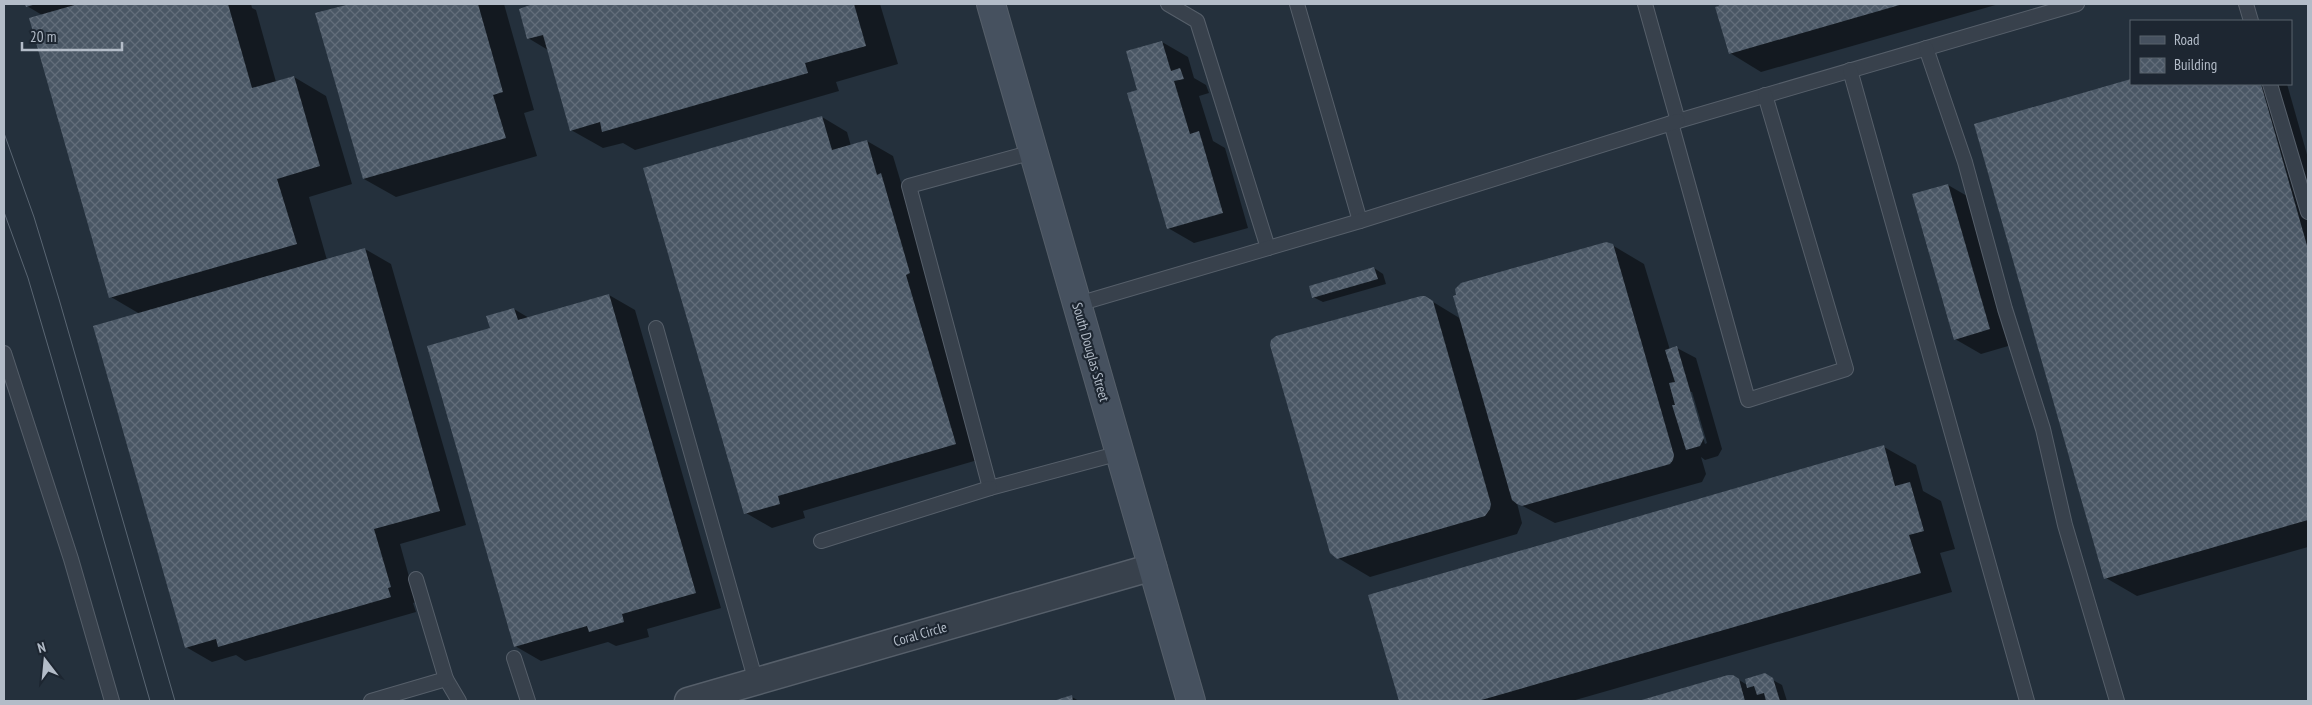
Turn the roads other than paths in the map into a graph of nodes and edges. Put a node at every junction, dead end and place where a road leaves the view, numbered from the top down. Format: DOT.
graph roads {
  1 [pos="991,4"];
  2 [pos="1168,4"];
  3 [pos="1297,4"];
  4 [pos="1645,4"];
  5 [pos="2077,4"];
  6 [pos="2246,4"];
  7 [pos="2251,20"];
  8 [pos="1926,48"];
  9 [pos="1850,70"];
  10 [pos="2270,85"];
  11 [pos="1765,96"];
  12 [pos="1675,122"];
  13 [pos="1034,152"];
  14 [pos="2308,212"];
  15 [pos="1360,221"];
  16 [pos="1268,248"];
  17 [pos="1078,304"];
  18 [pos="656,328"];
  19 [pos="4,353"];
  20 [pos="1120,453"];
  21 [pos="990,488"];
  22 [pos="821,541"];
  23 [pos="1152,567"];
  24 [pos="416,579"];
  25 [pos="514,658"];
  26 [pos="446,679"];
  27 [pos="756,682"];
  28 [pos="112,701"];
  29 [pos="371,701"];
  30 [pos="460,701"];
  31 [pos="528,701"];
  32 [pos="688,701"];
  33 [pos="1191,701"];
  34 [pos="2027,701"];
  35 [pos="2117,701"];
  1 -- 13 [label="street, South Douglas Street"];
  2 -- 16 [label="lane"];
  3 -- 15 [label="lane"];
  4 -- 12 [label="lane"];
  5 -- 8 [label="lane"];
  6 -- 7 [label="lane"];
  8 -- 9 [label="lane"];
  8 -- 35 [label="lane"];
  9 -- 11 [label="lane"];
  9 -- 34 [label="lane"];
  10 -- 14 [label="lane"];
  11 -- 12 [label="lane"];
  11 -- 12 [label="lane"];
  12 -- 15 [label="lane"];
  13 -- 17 [label="street, South Douglas Street"];
  13 -- 21 [label="lane"];
  15 -- 16 [label="lane"];
  16 -- 17 [label="lane"];
  17 -- 20 [label="street, South Douglas Street"];
  18 -- 27 [label="lane"];
  19 -- 28 [label="lane"];
  20 -- 21 [label="lane"];
  20 -- 23 [label="street, South Douglas Street"];
  21 -- 22 [label="lane"];
  23 -- 27 [label="street, Coral Circle"];
  23 -- 33 [label="street, South Douglas Street"];
  24 -- 26 [label="lane"];
  25 -- 31 [label="lane"];
  26 -- 29 [label="lane"];
  26 -- 30 [label="lane"];
  27 -- 32 [label="street, Coral Circle"];
}
